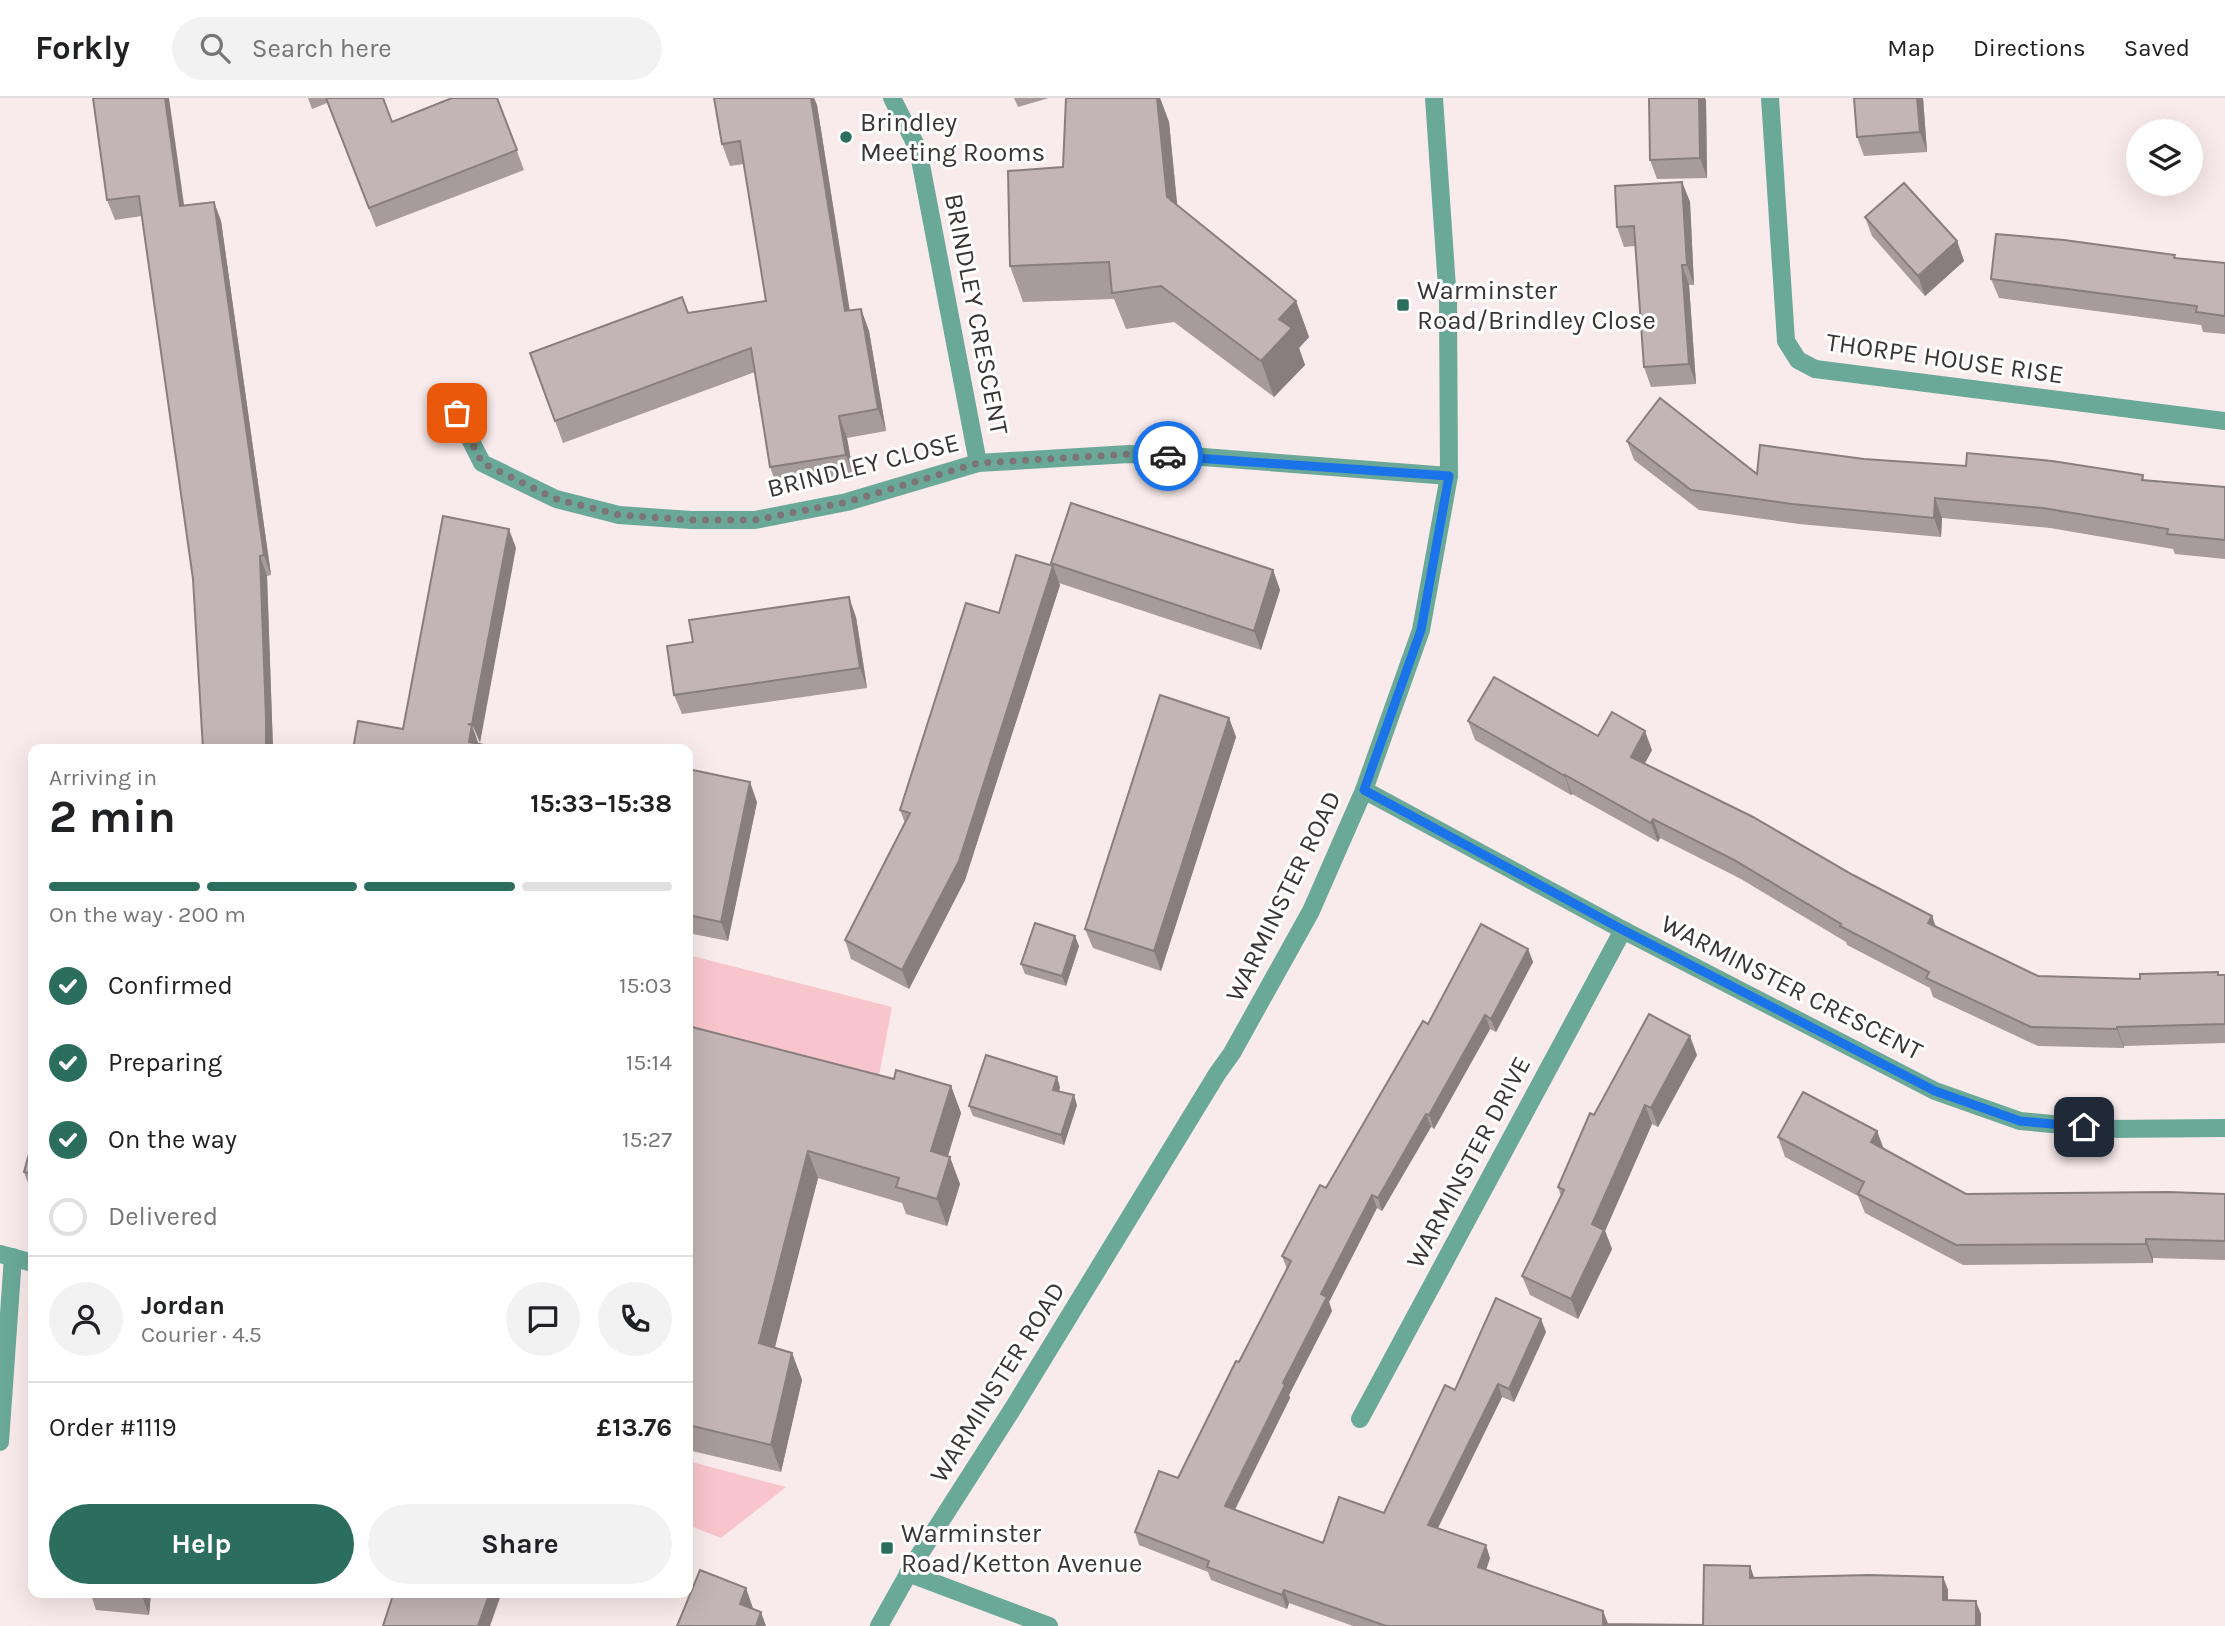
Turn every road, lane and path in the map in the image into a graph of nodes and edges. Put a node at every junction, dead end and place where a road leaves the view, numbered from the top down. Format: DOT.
graph roads {
  1 [pos="892,98"];
  2 [pos="1434,98"];
  3 [pos="1770,98"];
  4 [pos="457,413"];
  5 [pos="2225,421"];
  6 [pos="978,463"];
  7 [pos="1449,476"];
  8 [pos="1364,790"];
  9 [pos="1623,930"];
  10 [pos="2225,1128"];
  11 [pos="6,1255"];
  12 [pos="28,1262"];
  13 [pos="1360,1419"];
  14 [pos="0,1442"];
  15 [pos="908,1573"];
  16 [pos="879,1626"];
  17 [pos="1049,1626"];
  1 -- 6 [label="street, BRINDLEY CRESCENT"];
  2 -- 7 [label="street, WARMINSTER ROAD"];
  3 -- 5 [label="street, THORPE HOUSE RISE"];
  4 -- 6 [label="street, BRINDLEY CLOSE"];
  6 -- 7 [label="street, BRINDLEY CLOSE"];
  7 -- 8 [label="street, WARMINSTER ROAD"];
  8 -- 9 [label="street, WARMINSTER CRESCENT"];
  8 -- 15 [label="street, WARMINSTER ROAD"];
  9 -- 10 [label="street, WARMINSTER CRESCENT"];
  9 -- 13 [label="street, WARMINSTER DRIVE"];
  11 -- 12 [label="street"];
  11 -- 14 [label="street"];
  15 -- 16 [label="street, WARMINSTER ROAD"];
  15 -- 17 [label="street"];
}
